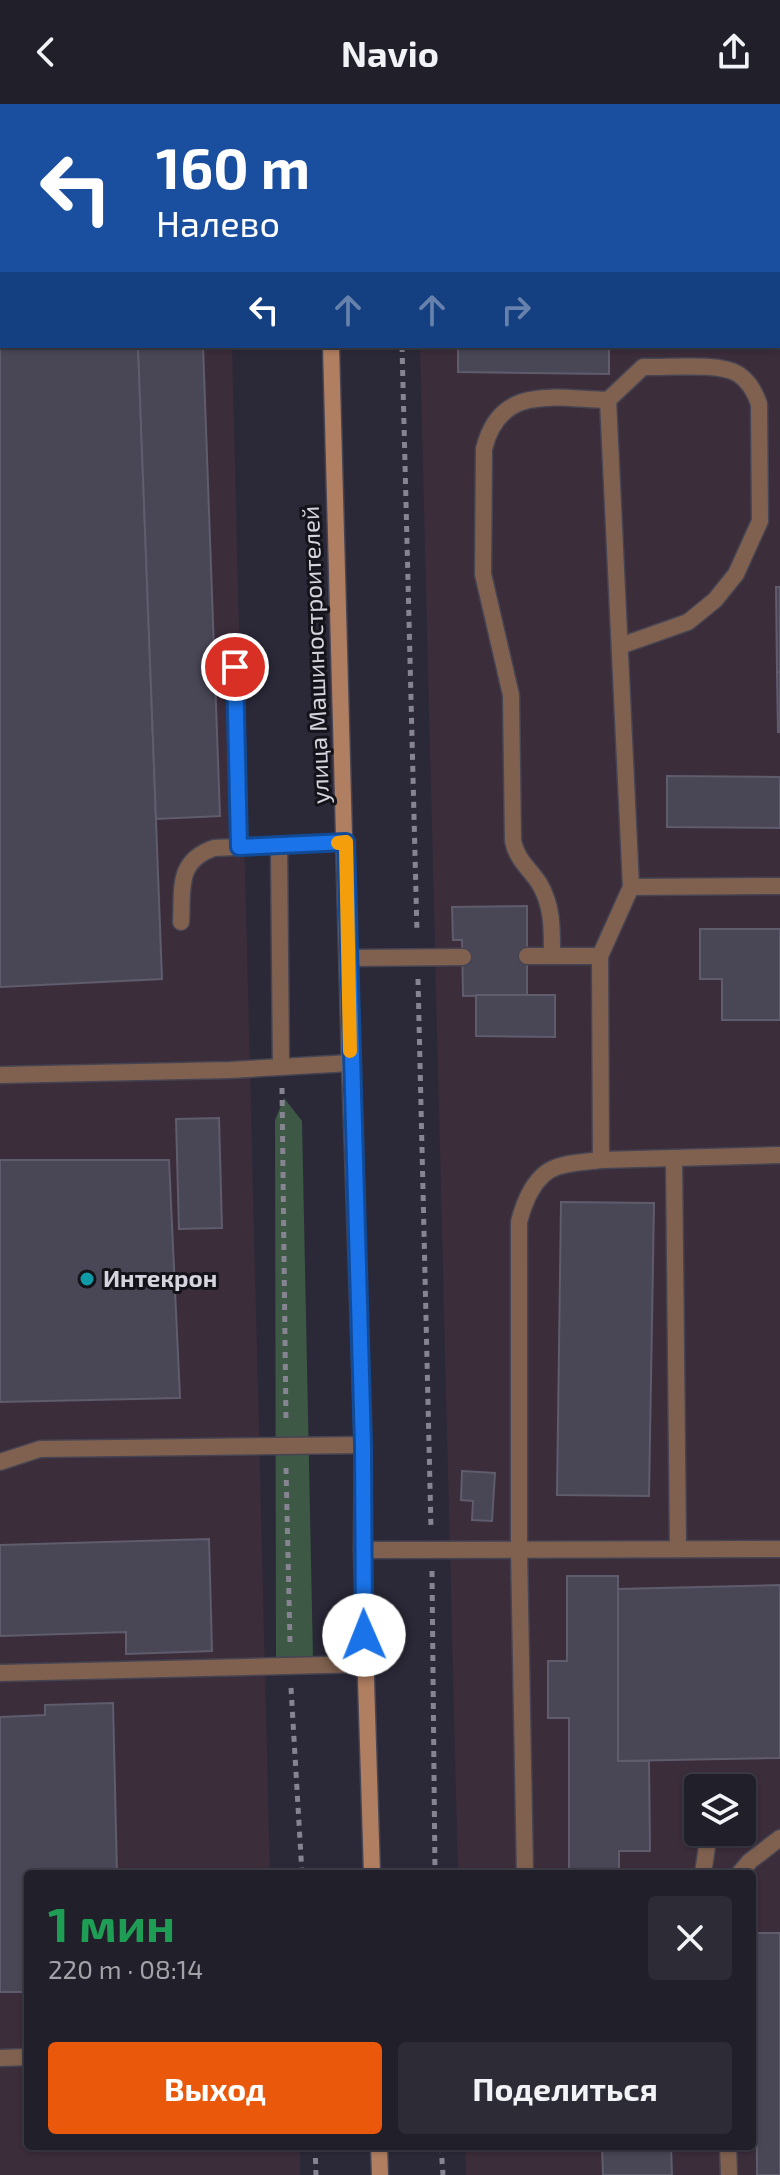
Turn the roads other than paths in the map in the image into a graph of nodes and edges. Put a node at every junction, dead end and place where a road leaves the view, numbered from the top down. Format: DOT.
graph roads {
  1 [pos="331,348"];
  2 [pos="608,400"];
  3 [pos="620,646"];
  4 [pos="235,667"];
  5 [pos="346,842"];
  6 [pos="279,845"];
  7 [pos="239,847"];
  8 [pos="780,886"];
  9 [pos="631,887"];
  10 [pos="181,922"];
  11 [pos="527,956"];
  12 [pos="552,956"];
  13 [pos="600,956"];
  14 [pos="463,957"];
  15 [pos="349,958"];
  16 [pos="350,1063"];
  17 [pos="281,1067"];
  18 [pos="0,1075"];
  19 [pos="780,1155"];
  20 [pos="674,1158"];
  21 [pos="601,1160"];
  22 [pos="363,1445"];
  23 [pos="0,1462"];
  24 [pos="678,1549"];
  25 [pos="780,1549"];
  26 [pos="362,1550"];
  27 [pos="519,1550"];
  28 [pos="365,1664"];
  29 [pos="0,1673"];
  30 [pos="780,1838"];
  31 [pos="707,1846"];
  32 [pos="372,1870"];
  33 [pos="525,1870"];
  34 [pos="704,1870"];
  35 [pos="742,1870"];
  36 [pos="24,2057"];
  37 [pos="0,2058"];
  38 [pos="379,2150"];
  39 [pos="728,2150"];
  40 [pos="380,2175"];
  41 [pos="729,2175"];
  1 -- 5 [label="main road, улица Машиностроителей"];
  2 -- 3 [label="lane"];
  2 -- 3 [label="lane"];
  2 -- 12 [label="lane"];
  3 -- 9 [label="lane"];
  4 -- 7 [label="lane"];
  5 -- 6 [label="lane"];
  5 -- 15 [label="main road, улица Машиностроителей"];
  6 -- 7 [label="lane"];
  6 -- 17 [label="lane"];
  7 -- 10 [label="lane"];
  8 -- 9 [label="lane"];
  9 -- 13 [label="lane"];
  11 -- 12 [label="lane"];
  12 -- 13 [label="lane"];
  13 -- 21 [label="lane"];
  14 -- 15 [label="lane"];
  15 -- 16 [label="main road, улица Машиностроителей"];
  16 -- 17 [label="lane"];
  16 -- 22 [label="main road, улица Машиностроителей"];
  17 -- 18 [label="lane"];
  19 -- 20 [label="lane"];
  20 -- 21 [label="lane"];
  20 -- 24 [label="lane"];
  21 -- 27 [label="lane"];
  22 -- 23 [label="lane"];
  22 -- 26 [label="main road, улица Машиностроителей"];
  24 -- 25 [label="lane"];
  24 -- 27 [label="lane"];
  26 -- 27 [label="lane"];
  26 -- 28 [label="main road, улица Машиностроителей"];
  27 -- 33 [label="lane"];
  28 -- 29 [label="lane"];
  28 -- 32 [label="main road, улица Машиностроителей"];
  30 -- 35 [label="lane"];
  31 -- 34 [label="lane"];
  36 -- 37 [label="lane"];
  38 -- 40 [label="main road"];
  39 -- 41 [label="lane"];
}
